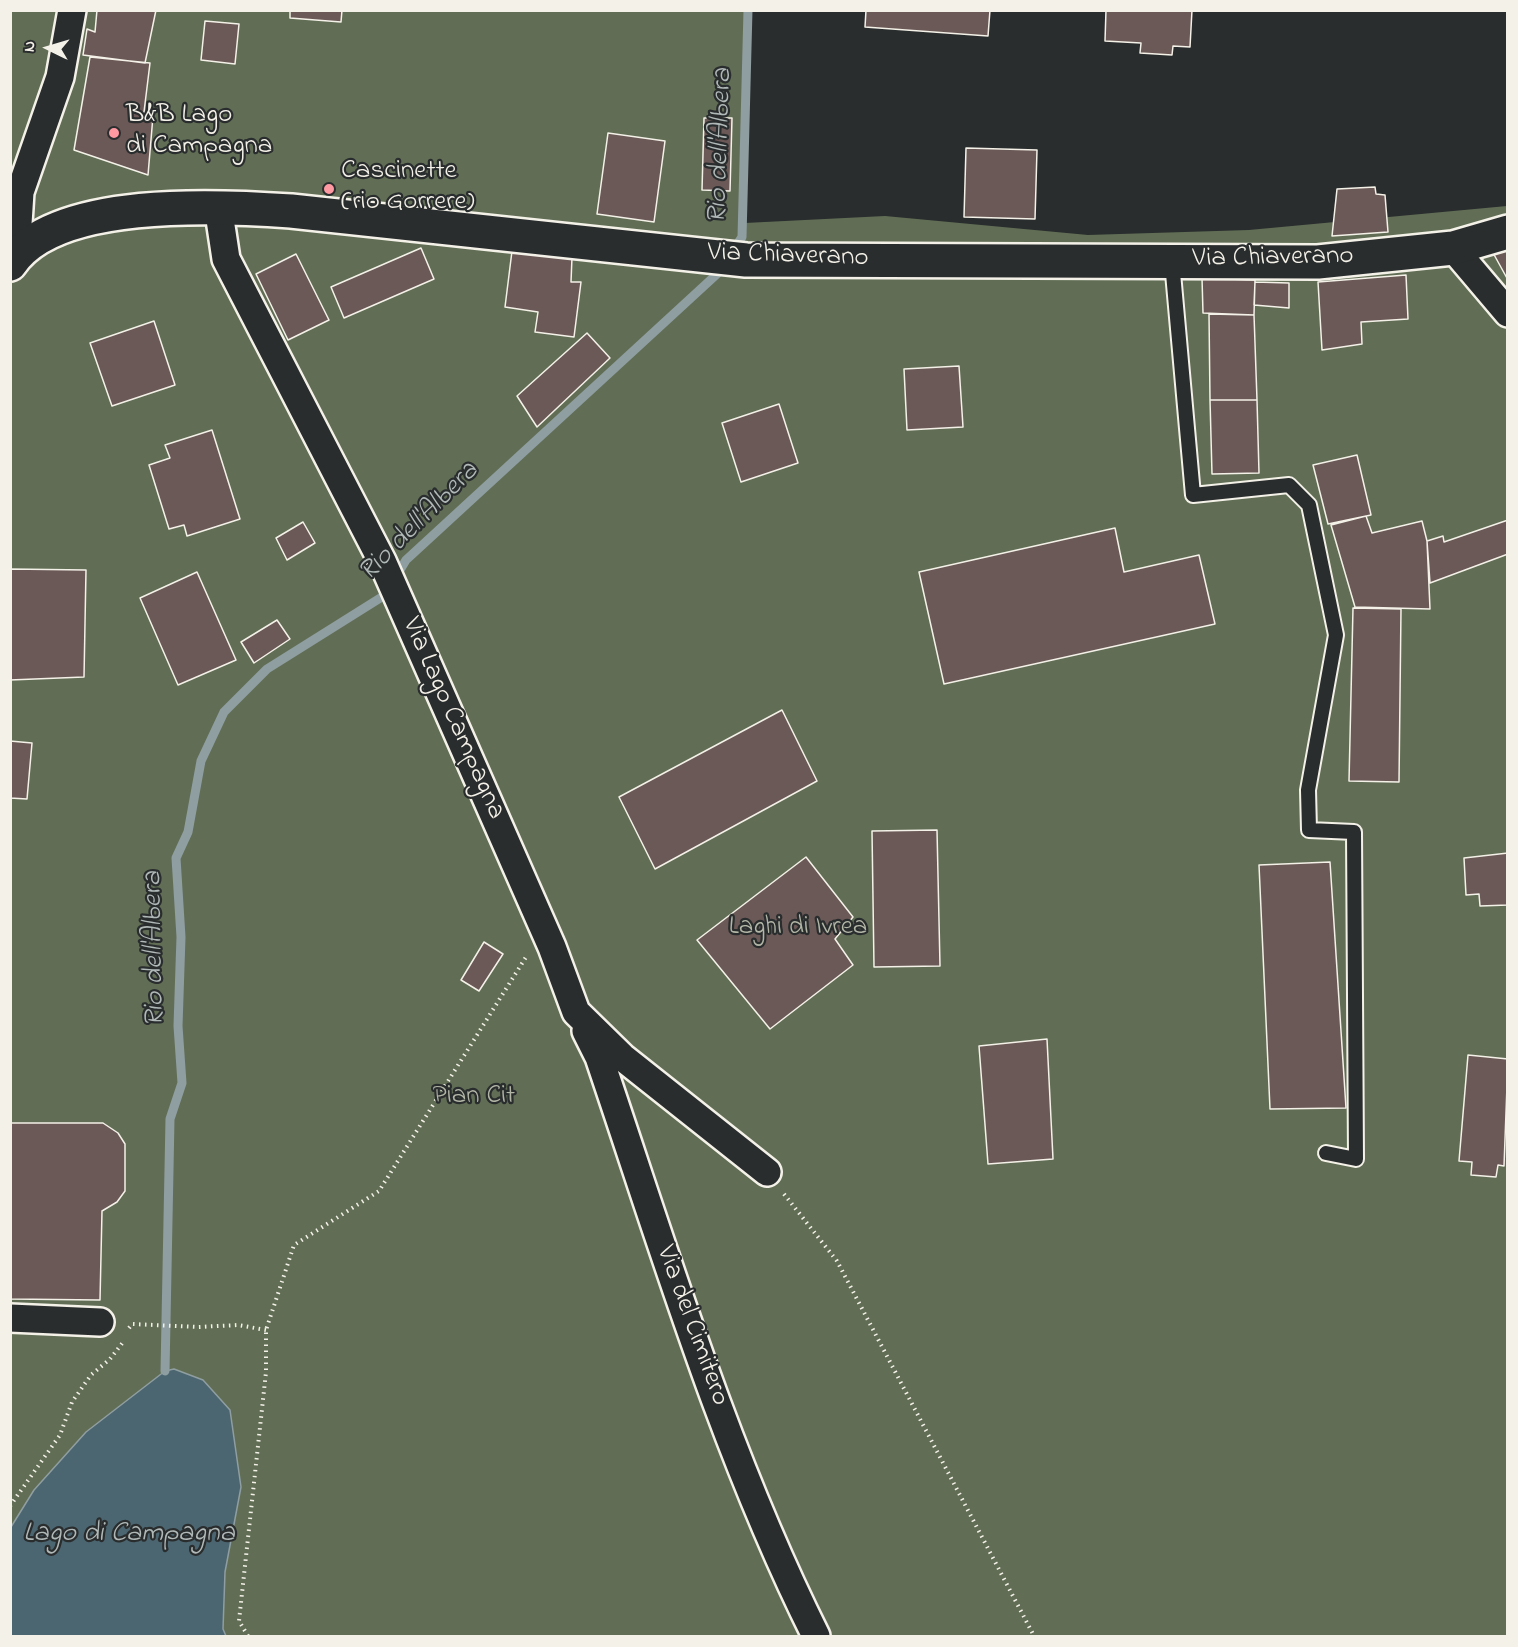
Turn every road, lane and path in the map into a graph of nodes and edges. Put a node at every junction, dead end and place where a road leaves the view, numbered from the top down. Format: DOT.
graph roads {
  1 [pos="72,10"];
  2 [pos="218,206"];
  3 [pos="1508,232"];
  4 [pos="1453,248"];
  5 [pos="14,260"];
  6 [pos="1172,262"];
  7 [pos="1508,313"];
  8 [pos="552,947"];
  9 [pos="576,1012"];
  10 [pos="1326,1153"];
  11 [pos="766,1172"];
  12 [pos="10,1318"];
  13 [pos="100,1322"];
  14 [pos="266,1330"];
  15 [pos="10,1506"];
  16 [pos="248,1636"];
  17 [pos="816,1636"];
  18 [pos="1034,1636"];
  1 -- 5 [label="street"];
  2 -- 5 [label="street, Via Chiaverano"];
  2 -- 6 [label="street, Via Chiaverano"];
  2 -- 8 [label="street, Via Lago Campagna"];
  3 -- 4 [label="street, Via Chiaverano"];
  4 -- 6 [label="street, Via Chiaverano"];
  4 -- 7 [label="street"];
  6 -- 10 [label="lane"];
  8 -- 9 [label="street, Via Lago Campagna"];
  8 -- 14 [label="path"];
  9 -- 11 [label="street, Via Lago Campagna"];
  9 -- 17 [label="street, Via del Cimitero"];
  11 -- 18 [label="path"];
  12 -- 13 [label="street"];
  14 -- 15 [label="path"];
  14 -- 16 [label="path"];
}
